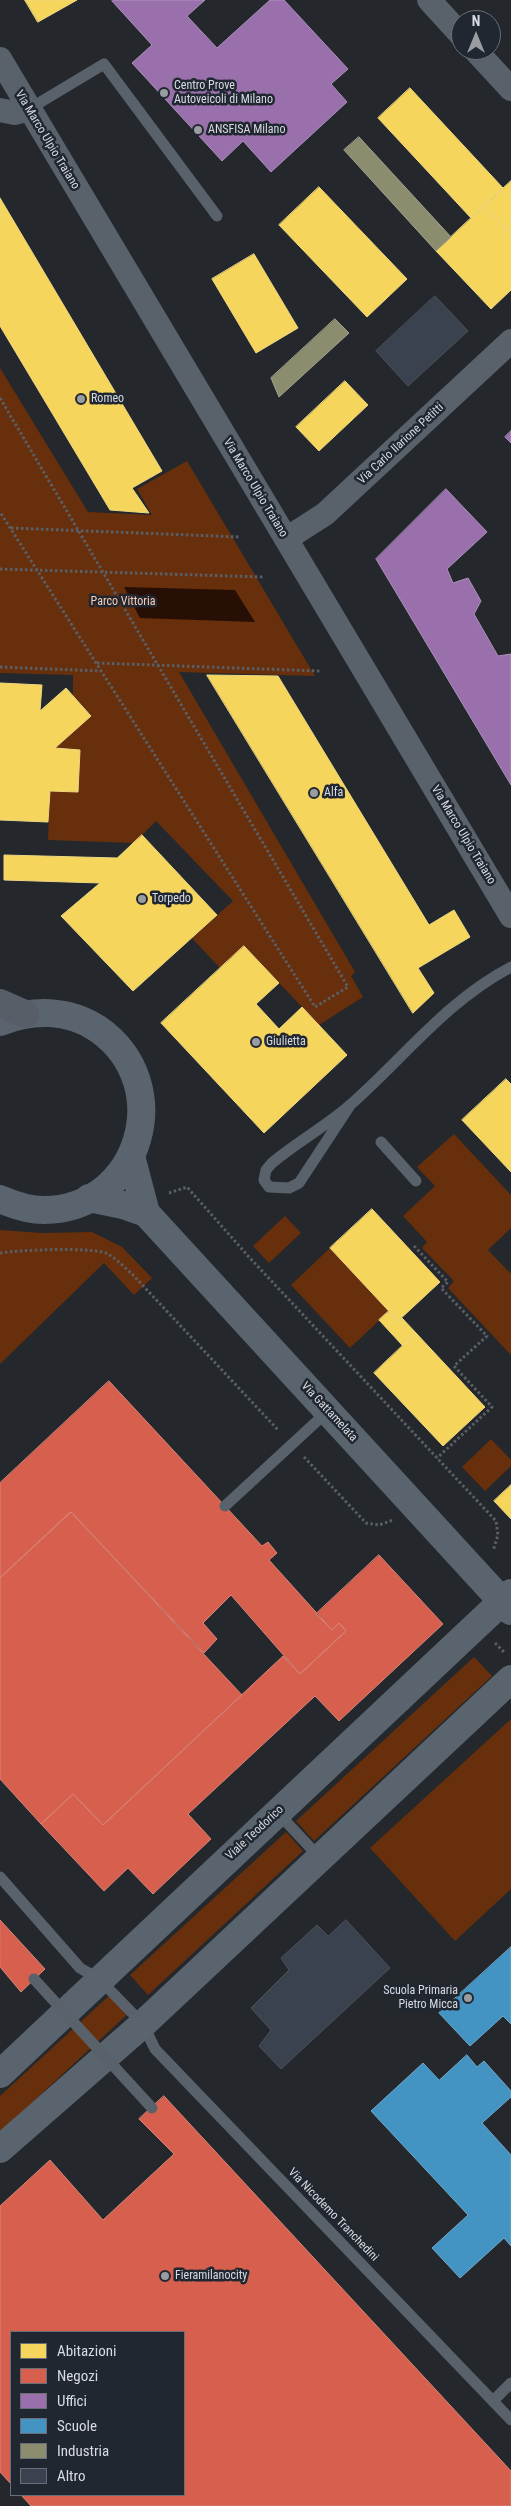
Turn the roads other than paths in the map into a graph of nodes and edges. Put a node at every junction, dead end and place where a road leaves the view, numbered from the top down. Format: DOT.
graph roads {
  1 [pos="429,0"];
  2 [pos="451,24"];
  3 [pos="0,59"];
  4 [pos="484,60"];
  5 [pos="511,89"];
  6 [pos="29,109"];
  7 [pos="0,110"];
  8 [pos="217,216"];
  9 [pos="511,341"];
  10 [pos="286,539"];
  11 [pos="511,916"];
  12 [pos="511,967"];
  13 [pos="0,1002"];
  14 [pos="12,1018"];
  15 [pos="349,1106"];
  16 [pos="381,1142"];
  17 [pos="132,1156"];
  18 [pos="416,1181"];
  19 [pos="89,1198"];
  20 [pos="7,1205"];
  21 [pos="146,1214"];
  22 [pos="328,1411"];
  23 [pos="226,1506"];
  24 [pos="508,1601"];
  25 [pos="511,1679"];
  26 [pos="277,1812"];
  27 [pos="320,1858"];
  28 [pos="0,1877"];
  29 [pos="34,1979"];
  30 [pos="99,1979"];
  31 [pos="143,2024"];
  32 [pos="0,2074"];
  33 [pos="152,2108"];
  34 [pos="0,2149"];
  35 [pos="511,2383"];
  36 [pos="493,2401"];
  37 [pos="511,2420"];
  1 -- 2 [label="street"];
  3 -- 6 [label="street, Via Marco Ulpio Traiano"];
  4 -- 5 [label="street"];
  6 -- 7 [label="street"];
  6 -- 8 [label="lane"];
  6 -- 10 [label="street, Via Marco Ulpio Traiano"];
  9 -- 10 [label="street, Via Carlo Ilarione Petitti"];
  10 -- 11 [label="street, Via Marco Ulpio Traiano"];
  12 -- 15 [label="lane"];
  13 -- 14 [label="highway"];
  14 -- 17 [label="street"];
  15 -- 15 [label="lane"];
  16 -- 18 [label="lane"];
  17 -- 19 [label="street"];
  17 -- 21 [label="street, Via Gattamelata"];
  19 -- 20 [label="street"];
  19 -- 21 [label="street, Via Gattamelata"];
  21 -- 22 [label="street, Via Gattamelata"];
  22 -- 23 [label="lane"];
  22 -- 24 [label="street, Via Gattamelata"];
  24 -- 26 [label="street, Viale Teodorico"];
  25 -- 27 [label="street"];
  26 -- 27 [label="lane"];
  26 -- 30 [label="street, Viale Teodorico"];
  27 -- 31 [label="street"];
  28 -- 30 [label="lane, Via Nicodemo Tranchedini"];
  29 -- 33 [label="lane, bridge"];
  30 -- 31 [label="lane, Via Nicodemo Tranchedini"];
  30 -- 32 [label="street, Viale Teodorico"];
  31 -- 34 [label="street"];
  31 -- 36 [label="lane, Via Nicodemo Tranchedini"];
  35 -- 36 [label="lane"];
  36 -- 37 [label="lane, Via Nicodemo Tranchedini"];
}
